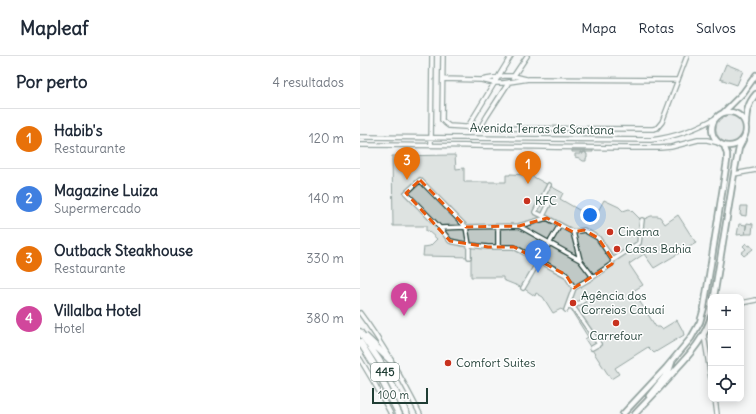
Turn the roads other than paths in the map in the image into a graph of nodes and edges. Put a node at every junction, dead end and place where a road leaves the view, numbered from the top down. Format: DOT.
graph roads {
  1 [pos="432,56"];
  2 [pos="443,56"];
  3 [pos="511,56"];
  4 [pos="527,56"];
  5 [pos="687,56"];
  6 [pos="756,75"];
  7 [pos="514,76"];
  8 [pos="498,77"];
  9 [pos="443,79"];
  10 [pos="529,79"];
  11 [pos="481,80"];
  12 [pos="678,80"];
  13 [pos="510,82"];
  14 [pos="494,83"];
  15 [pos="756,94"];
  16 [pos="720,115"];
  17 [pos="746,125"];
  18 [pos="468,128"];
  19 [pos="480,128"];
  20 [pos="360,137"];
  21 [pos="431,138"];
  22 [pos="743,140"];
  23 [pos="722,144"];
  24 [pos="360,145"];
  25 [pos="431,145"];
  26 [pos="756,170"];
  27 [pos="734,174"];
  28 [pos="549,185"];
  29 [pos="542,200"];
  30 [pos="545,217"];
  31 [pos="642,220"];
  32 [pos="560,225"];
  33 [pos="519,226"];
  34 [pos="466,227"];
  35 [pos="498,227"];
  36 [pos="440,228"];
  37 [pos="573,232"];
  38 [pos="550,243"];
  39 [pos="469,245"];
  40 [pos="498,247"];
  41 [pos="469,257"];
  42 [pos="540,260"];
  43 [pos="580,260"];
  44 [pos="613,260"];
  45 [pos="593,277"];
  46 [pos="523,288"];
  47 [pos="574,288"];
  48 [pos="714,294"];
  49 [pos="584,300"];
  50 [pos="756,300"];
  51 [pos="744,302"];
  52 [pos="574,307"];
  53 [pos="360,313"];
  54 [pos="708,325"];
  55 [pos="360,331"];
  56 [pos="704,335"];
  57 [pos="360,342"];
  58 [pos="360,348"];
  59 [pos="592,348"];
  60 [pos="369,357"];
  61 [pos="360,359"];
  62 [pos="390,360"];
  63 [pos="673,360"];
  64 [pos="709,366"];
  65 [pos="646,402"];
  66 [pos="715,402"];
  67 [pos="391,414"];
  68 [pos="399,414"];
  69 [pos="407,414"];
  70 [pos="420,414"];
  71 [pos="623,414"];
  72 [pos="635,414"];
  73 [pos="717,414"];
  1 -- 21 [label="street"];
  2 -- 9 [label="street"];
  3 -- 8 [label="street"];
  4 -- 7 [label="street"];
  5 -- 12 [label="street"];
  6 -- 16 [label="main road"];
  7 -- 8 [label="street"];
  7 -- 10 [label="street"];
  7 -- 13 [label="street"];
  8 -- 11 [label="street"];
  8 -- 14 [label="street"];
  9 -- 11 [label="street"];
  9 -- 18 [label="street"];
  10 -- 12 [label="street"];
  10 -- 13 [label="street"];
  11 -- 14 [label="street"];
  12 -- 19 [label="street"];
  13 -- 14 [label="street"];
  13 -- 19 [label="street"];
  14 -- 18 [label="street"];
  15 -- 17 [label="main road"];
  16 -- 17 [label="main road"];
  16 -- 21 [label="street, Avenida Terras de Santana"];
  16 -- 23 [label="main road"];
  17 -- 22 [label="main road"];
  18 -- 19 [label="street"];
  20 -- 21 [label="street, Avenida Terras de Santana"];
  21 -- 25 [label="street"];
  22 -- 23 [label="main road"];
  22 -- 27 [label="main road"];
  23 -- 25 [label="street, Avenida Terras de Santana"];
  23 -- 63 [label="main road"];
  24 -- 25 [label="street, Avenida Terras de Santana"];
  26 -- 27 [label="street"];
  27 -- 48 [label="main road"];
  28 -- 29 [label="street"];
  29 -- 30 [label="street"];
  29 -- 30 [label="street"];
  30 -- 32 [label="street"];
  30 -- 33 [label="street"];
  31 -- 44 [label="street"];
  32 -- 37 [label="street"];
  32 -- 38 [label="street"];
  33 -- 35 [label="street"];
  33 -- 38 [label="street"];
  34 -- 35 [label="street"];
  34 -- 36 [label="street"];
  34 -- 36 [label="street"];
  34 -- 39 [label="street"];
  35 -- 40 [label="street"];
  36 -- 39 [label="street"];
  37 -- 43 [label="street"];
  37 -- 44 [label="street"];
  38 -- 42 [label="street"];
  38 -- 43 [label="street"];
  39 -- 40 [label="street"];
  39 -- 41 [label="street"];
  40 -- 42 [label="street"];
  42 -- 46 [label="street"];
  42 -- 47 [label="street"];
  43 -- 45 [label="street"];
  44 -- 45 [label="street"];
  45 -- 47 [label="street"];
  47 -- 52 [label="street"];
  49 -- 52 [label="street"];
  50 -- 51 [label="street"];
  52 -- 59 [label="street"];
  53 -- 62 [label="street"];
  54 -- 56 [label="main road"];
  55 -- 62 [label="highway"];
  55 -- 69 [label="highway, 445"];
  56 -- 64 [label="street"];
  56 -- 65 [label="main road"];
  57 -- 60 [label="highway, 445"];
  58 -- 60 [label="highway"];
  60 -- 68 [label="highway, 445"];
  61 -- 67 [label="street"];
  62 -- 70 [label="street"];
  63 -- 65 [label="main road"];
  63 -- 71 [label="main road"];
  65 -- 72 [label="main road"];
  66 -- 73 [label="street"];
}
